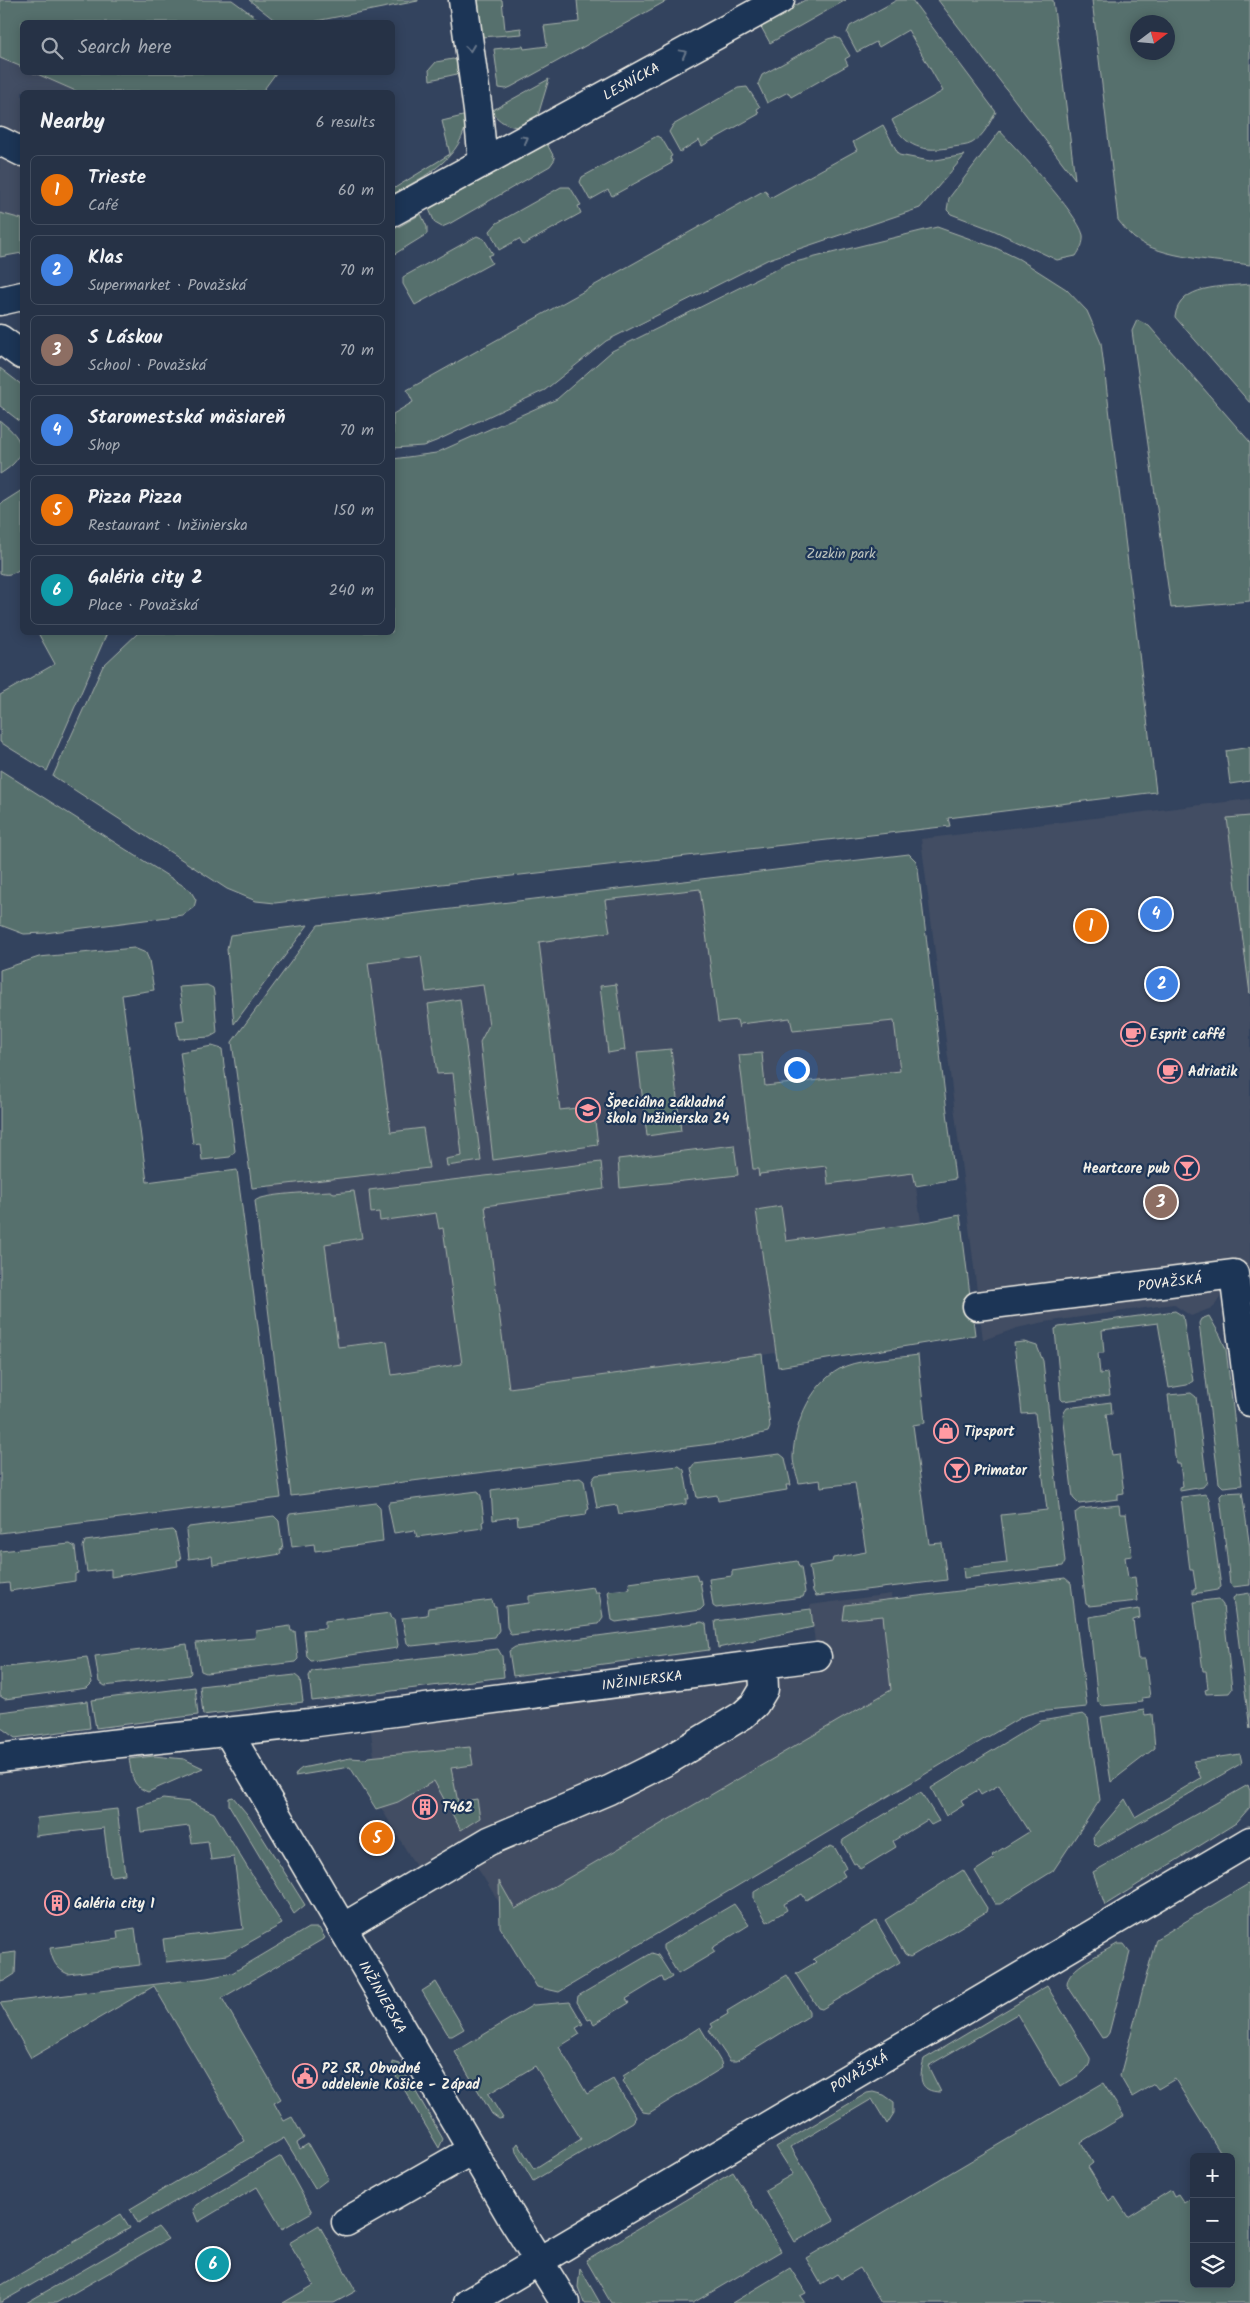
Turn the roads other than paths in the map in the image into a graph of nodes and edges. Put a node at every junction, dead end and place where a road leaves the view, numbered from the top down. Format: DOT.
graph roads {
  1 [pos="463,0"];
  2 [pos="780,0"];
  3 [pos="0,141"];
  4 [pos="20,151"];
  5 [pos="483,162"];
  6 [pos="395,210"];
  7 [pos="20,296"];
  8 [pos="0,301"];
  9 [pos="0,338"];
  10 [pos="20,353"];
  11 [pos="1242,1271"];
  12 [pos="978,1306"];
  13 [pos="1250,1402"];
  14 [pos="817,1657"];
  15 [pos="763,1665"];
  16 [pos="228,1732"];
  17 [pos="0,1758"];
  18 [pos="1250,1841"];
  19 [pos="342,1928"];
  20 [pos="472,2150"];
  21 [pos="346,2222"];
  22 [pos="539,2262"];
  23 [pos="468,2303"];
  24 [pos="565,2303"];
  1 -- 5 [label="street, one-way"];
  5 -- 2 [label="street, LESNÍCKA, one-way"];
  3 -- 4 [label="street"];
  5 -- 6 [label="street, LESNÍCKA"];
  7 -- 8 [label="street"];
  9 -- 10 [label="street"];
  11 -- 12 [label="street, POVAŽSKÁ"];
  11 -- 13 [label="street, POVAŽSKÁ"];
  14 -- 15 [label="street, INŽINIERSKA"];
  15 -- 16 [label="street, INŽINIERSKA"];
  15 -- 19 [label="street"];
  16 -- 17 [label="street, INŽINIERSKA"];
  16 -- 19 [label="street, INŽINIERSKA"];
  18 -- 22 [label="street, POVAŽSKÁ"];
  19 -- 20 [label="street, INŽINIERSKA"];
  20 -- 21 [label="street"];
  20 -- 22 [label="street, INŽINIERSKA"];
  22 -- 23 [label="street, POVAŽSKÁ"];
  22 -- 24 [label="street, INŽINIERSKA"];
}
